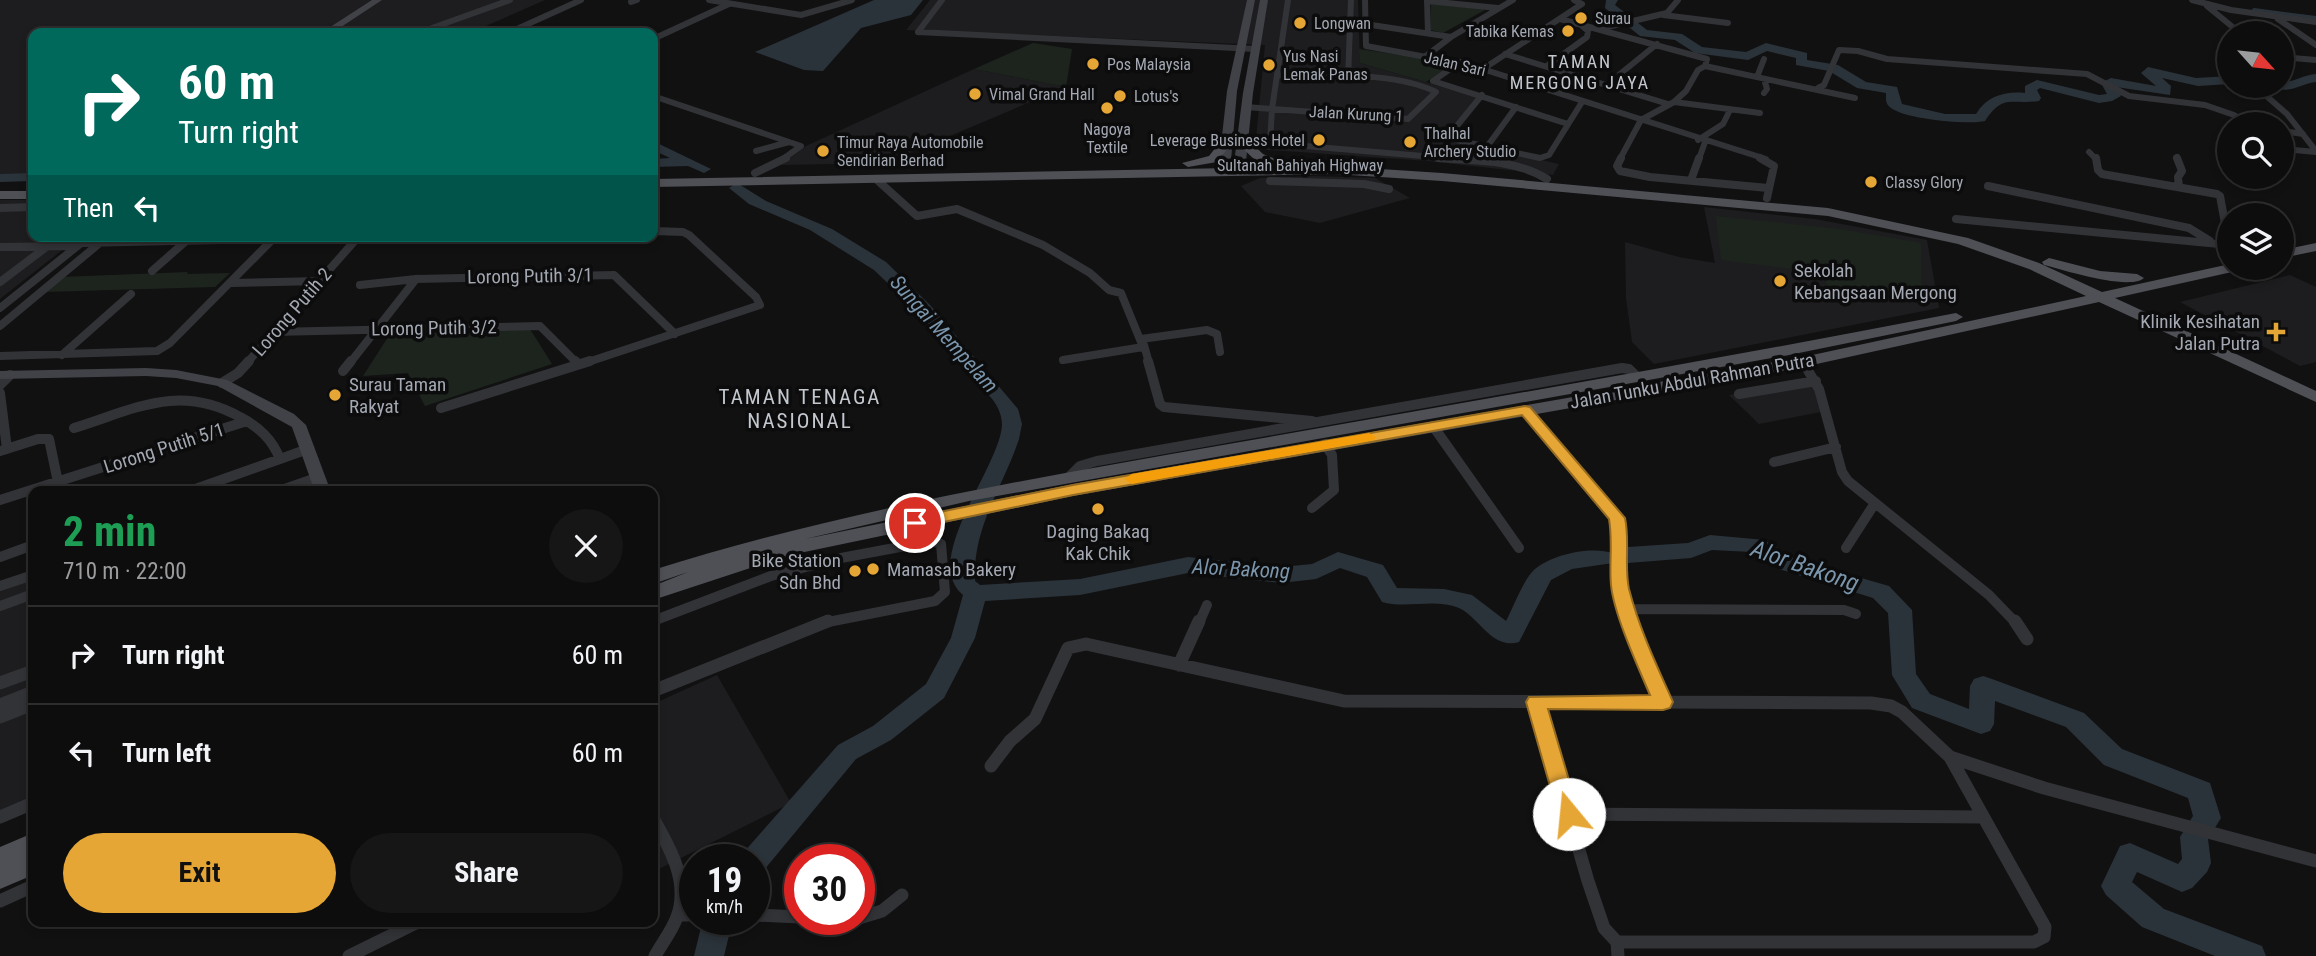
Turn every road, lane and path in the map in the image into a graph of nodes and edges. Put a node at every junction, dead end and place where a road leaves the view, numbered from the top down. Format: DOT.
graph roads {
  1 [pos="378,0"];
  2 [pos="510,0"];
  3 [pos="581,0"];
  4 [pos="709,0"];
  5 [pos="738,0"];
  6 [pos="852,0"];
  7 [pos="942,0"];
  8 [pos="1251,0"];
  9 [pos="1264,0"];
  10 [pos="1288,0"];
  11 [pos="1351,0"];
  12 [pos="1365,0"];
  13 [pos="1427,0"];
  14 [pos="1513,0"];
  15 [pos="1574,0"];
  16 [pos="1591,0"];
  17 [pos="1678,0"];
  18 [pos="2192,0"];
  19 [pos="2204,3"];
  20 [pos="730,4"];
  21 [pos="1582,4"];
  22 [pos="1498,8"];
  23 [pos="1657,14"];
  24 [pos="2276,17"];
  25 [pos="1560,19"];
  26 [pos="2226,21"];
  27 [pos="2316,22"];
  28 [pos="1728,23"];
  29 [pos="1365,24"];
  30 [pos="1579,24"];
  31 [pos="334,28"];
  32 [pos="435,28"];
  33 [pos="519,28"];
  34 [pos="1597,28"];
  35 [pos="1428,33"];
  36 [pos="658,37"];
  37 [pos="1451,37"];
  38 [pos="1657,44"];
  39 [pos="2316,45"];
  40 [pos="1240,48"];
  41 [pos="1255,49"];
  42 [pos="1505,54"];
  43 [pos="1426,56"];
  44 [pos="2294,58"];
  45 [pos="1764,59"];
  46 [pos="2316,60"];
  47 [pos="1460,62"];
  48 [pos="1547,66"];
  49 [pos="1705,66"];
  50 [pos="1483,69"];
  51 [pos="1620,74"];
  52 [pos="1277,75"];
  53 [pos="1348,78"];
  54 [pos="1760,78"];
  55 [pos="1818,89"];
  56 [pos="1764,93"];
  57 [pos="1482,95"];
  58 [pos="2197,96"];
  59 [pos="658,98"];
  60 [pos="1855,98"];
  61 [pos="2269,98"];
  62 [pos="1582,102"];
  63 [pos="1671,103"];
  64 [pos="2203,104"];
  65 [pos="1246,107"];
  66 [pos="1516,107"];
  67 [pos="1272,109"];
  68 [pos="1730,110"];
  69 [pos="2231,112"];
  70 [pos="1760,113"];
  71 [pos="1641,122"];
  72 [pos="1568,124"];
  73 [pos="2309,139"];
  74 [pos="1228,140"];
  75 [pos="1242,141"];
  76 [pos="1702,141"];
  77 [pos="789,142"];
  78 [pos="1486,148"];
  79 [pos="2294,150"];
  80 [pos="756,151"];
  81 [pos="2089,152"];
  82 [pos="2316,152"];
  83 [pos="1448,158"];
  84 [pos="2177,158"];
  85 [pos="1279,163"];
  86 [pos="1174,165"];
  87 [pos="1232,168"];
  88 [pos="1434,169"];
  89 [pos="755,173"];
  90 [pos="658,175"];
  91 [pos="1364,177"];
  92 [pos="876,179"];
  93 [pos="1547,179"];
  94 [pos="1691,180"];
  95 [pos="1270,181"];
  96 [pos="658,183"];
  97 [pos="1988,186"];
  98 [pos="0,187"];
  99 [pos="28,187"];
  100 [pos="2179,187"];
  101 [pos="1389,188"];
  102 [pos="1768,193"];
  103 [pos="0,195"];
  104 [pos="28,195"];
  105 [pos="1706,197"];
  106 [pos="2221,203"];
  107 [pos="28,207"];
  108 [pos="0,208"];
  109 [pos="1956,219"];
  110 [pos="658,231"];
  111 [pos="2210,241"];
  112 [pos="53,242"];
  113 [pos="83,242"];
  114 [pos="100,242"];
  115 [pos="185,242"];
  116 [pos="271,242"];
  117 [pos="354,242"];
  118 [pos="2217,242"];
  119 [pos="48,246"];
  120 [pos="0,247"];
  121 [pos="2316,247"];
  122 [pos="2294,252"];
  123 [pos="2037,263"];
  124 [pos="2217,264"];
  125 [pos="2217,270"];
  126 [pos="152,271"];
  127 [pos="416,279"];
  128 [pos="319,281"];
  129 [pos="0,282"];
  130 [pos="2144,282"];
  131 [pos="232,283"];
  132 [pos="360,285"];
  133 [pos="2102,291"];
  134 [pos="131,294"];
  135 [pos="2056,301"];
  136 [pos="0,308"];
  137 [pos="2156,316"];
  138 [pos="0,326"];
  139 [pos="375,329"];
  140 [pos="273,332"];
  141 [pos="675,334"];
  142 [pos="1143,342"];
  143 [pos="1220,352"];
  144 [pos="62,355"];
  145 [pos="0,356"];
  146 [pos="1063,359"];
  147 [pos="1803,362"];
  148 [pos="578,364"];
  149 [pos="343,371"];
  150 [pos="3,378"];
  151 [pos="1815,381"];
  152 [pos="222,383"];
  153 [pos="2316,387"];
  154 [pos="0,393"];
  155 [pos="1739,394"];
  156 [pos="2316,397"];
  157 [pos="441,408"];
  158 [pos="1525,410"];
  159 [pos="247,421"];
  160 [pos="1433,426"];
  161 [pos="74,428"];
  162 [pos="1319,433"];
  163 [pos="1836,447"];
  164 [pos="308,449"];
  165 [pos="4,450"];
  166 [pos="280,459"];
  167 [pos="1774,462"];
  168 [pos="321,484"];
  169 [pos="60,486"];
  170 [pos="63,486"];
  171 [pos="204,486"];
  172 [pos="28,494"];
  173 [pos="0,500"];
  174 [pos="1875,503"];
  175 [pos="967,504"];
  176 [pos="1312,508"];
  177 [pos="28,547"];
  178 [pos="1519,548"];
  179 [pos="1846,548"];
  180 [pos="761,556"];
  181 [pos="0,557"];
  182 [pos="658,576"];
  183 [pos="771,576"];
  184 [pos="28,577"];
  185 [pos="0,586"];
  186 [pos="658,591"];
  187 [pos="28,596"];
  188 [pos="1207,605"];
  189 [pos="0,606"];
  190 [pos="1625,609"];
  191 [pos="1856,614"];
  192 [pos="658,619"];
  193 [pos="2027,639"];
  194 [pos="1179,665"];
  195 [pos="28,673"];
  196 [pos="0,683"];
  197 [pos="658,689"];
  198 [pos="28,694"];
  199 [pos="1536,702"];
  200 [pos="1663,702"];
  201 [pos="0,705"];
  202 [pos="28,706"];
  203 [pos="0,717"];
  204 [pos="1950,757"];
  205 [pos="991,766"];
  206 [pos="28,805"];
  207 [pos="1569,814"];
  208 [pos="0,817"];
  209 [pos="1983,817"];
  210 [pos="658,827"];
  211 [pos="28,845"];
  212 [pos="0,858"];
  213 [pos="2316,861"];
  214 [pos="28,866"];
  215 [pos="0,878"];
  216 [pos="28,888"];
  217 [pos="902,895"];
  218 [pos="0,901"];
  219 [pos="875,913"];
  220 [pos="678,915"];
  221 [pos="408,927"];
  222 [pos="1617,949"];
  223 [pos="349,956"];
  224 [pos="655,956"];
  1 -- 31 [label="street"];
  2 -- 32 [label="street"];
  3 -- 33 [label="street"];
  4 -- 20 [label="street"];
  5 -- 20 [label="street"];
  6 -- 20 [label="street"];
  7 -- 40 [label="street"];
  8 -- 40 [label="street"];
  9 -- 41 [label="street"];
  10 -- 52 [label="street"];
  11 -- 53 [label="street"];
  12 -- 29 [label="street, Jalan Sari"];
  13 -- 22 [label="street"];
  13 -- 35 [label="street"];
  14 -- 22 [label="street"];
  15 -- 21 [label="street"];
  16 -- 21 [label="street"];
  17 -- 23 [label="street"];
  18 -- 19 [label="street"];
  19 -- 24 [label="street"];
  19 -- 26 [label="street"];
  20 -- 36 [label="street"];
  21 -- 25 [label="street"];
  22 -- 37 [label="street"];
  23 -- 28 [label="street"];
  23 -- 34 [label="street"];
  24 -- 27 [label="street"];
  24 -- 39 [label="street"];
  25 -- 30 [label="street"];
  25 -- 42 [label="street"];
  29 -- 35 [label="street"];
  29 -- 43 [label="street, Jalan Sari"];
  30 -- 34 [label="street"];
  30 -- 48 [label="street"];
  34 -- 38 [label="street"];
  35 -- 37 [label="street"];
  37 -- 43 [label="street"];
  38 -- 49 [label="street"];
  38 -- 51 [label="street"];
  40 -- 41 [label="street"];
  40 -- 74 [label="street"];
  41 -- 65 [label="street"];
  42 -- 48 [label="street"];
  42 -- 50 [label="street"];
  43 -- 47 [label="street, Jalan Sari"];
  44 -- 46 [label="street"];
  45 -- 54 [label="street"];
  47 -- 50 [label="street, Jalan Sari"];
  47 -- 57 [label="street"];
  48 -- 63 [label="street"];
  49 -- 54 [label="street"];
  49 -- 63 [label="street"];
  50 -- 62 [label="street, Jalan Sari"];
  52 -- 53 [label="street, Jalan Kurung 1"];
  52 -- 67 [label="street"];
  53 -- 67 [label="street, Jalan Kurung 1"];
  54 -- 55 [label="street"];
  54 -- 56 [label="street"];
  55 -- 60 [label="street"];
  55 -- 64 [label="street"];
  57 -- 66 [label="street"];
  57 -- 78 [label="street"];
  58 -- 64 [label="street"];
  59 -- 77 [label="street"];
  61 -- 73 [label="street"];
  62 -- 71 [label="street, Jalan Sari"];
  62 -- 72 [label="street"];
  63 -- 68 [label="street"];
  63 -- 71 [label="street"];
  64 -- 69 [label="street"];
  65 -- 67 [label="street"];
  65 -- 75 [label="street"];
  66 -- 72 [label="street"];
  66 -- 78 [label="street"];
  67 -- 83 [label="street"];
  68 -- 70 [label="street"];
  68 -- 76 [label="street"];
  71 -- 76 [label="street, Jalan Sari"];
  71 -- 94 [label="street"];
  72 -- 78 [label="street"];
  73 -- 82 [label="street"];
  74 -- 86 [label="main road"];
  74 -- 87 [label="street"];
  75 -- 85 [label="main road"];
  75 -- 87 [label="street"];
  76 -- 94 [label="street"];
  76 -- 102 [label="street, Jalan Sari"];
  77 -- 80 [label="street"];
  77 -- 89 [label="street"];
  79 -- 82 [label="street"];
  81 -- 100 [label="street"];
  83 -- 88 [label="street"];
  83 -- 93 [label="street"];
  84 -- 100 [label="street"];
  85 -- 87 [label="main road, Sultanah Bahiyah Highway"];
  85 -- 88 [label="main road, Sultanah Bahiyah Highway"];
  86 -- 87 [label="main road, Sultanah Bahiyah Highway"];
  86 -- 89 [label="main road, Sultanah Bahiyah Highway"];
  87 -- 91 [label="main road, Sultanah Bahiyah Highway"];
  87 -- 92 [label="main road, Sultanah Bahiyah Highway"];
  88 -- 93 [label="main road, Sultanah Bahiyah Highway"];
  89 -- 90 [label="main road, Sultanah Bahiyah Highway"];
  91 -- 95 [label="street"];
  91 -- 101 [label="street"];
  91 -- 105 [label="main road, Sultanah Bahiyah Highway"];
  92 -- 96 [label="main road, Sultanah Bahiyah Highway"];
  92 -- 142 [label="street"];
  93 -- 105 [label="main road, Sultanah Bahiyah Highway"];
  94 -- 102 [label="street"];
  97 -- 111 [label="street"];
  98 -- 99 [label="main road"];
  100 -- 106 [label="street"];
  102 -- 105 [label="main road, Sultanah Bahiyah Highway"];
  102 -- 123 [label="main road, Sultanah Bahiyah Highway"];
  103 -- 104 [label="main road"];
  105 -- 123 [label="main road, Sultanah Bahiyah Highway"];
  107 -- 108 [label="street"];
  109 -- 111 [label="street"];
  110 -- 141 [label="street"];
  111 -- 118 [label="street"];
  112 -- 119 [label="street"];
  113 -- 114 [label="street"];
  113 -- 119 [label="street"];
  113 -- 136 [label="street"];
  114 -- 138 [label="street"];
  115 -- 126 [label="street"];
  116 -- 131 [label="street"];
  117 -- 128 [label="street, Lorong Putih 2"];
  119 -- 120 [label="street"];
  119 -- 129 [label="street"];
  121 -- 122 [label="main road"];
  123 -- 130 [label="main road"];
  123 -- 133 [label="main road, Sultanah Bahiyah Highway"];
  123 -- 135 [label="main road"];
  124 -- 130 [label="main road"];
  125 -- 130 [label="main road"];
  127 -- 132 [label="street, Lorong Putih 3/1"];
  127 -- 139 [label="street"];
  127 -- 141 [label="street, Lorong Putih 3/1"];
  128 -- 131 [label="street"];
  128 -- 140 [label="street, Lorong Putih 2"];
  130 -- 133 [label="main road, Jalan Tunku Abdul Rahman Putra"];
  130 -- 137 [label="main road"];
  131 -- 144 [label="street"];
  133 -- 135 [label="main road, Jalan Tunku Abdul Rahman Putra"];
  133 -- 137 [label="main road, Sultanah Bahiyah Highway"];
  134 -- 144 [label="street"];
  135 -- 137 [label="main road"];
  135 -- 147 [label="main road, Jalan Tunku Abdul Rahman Putra"];
  135 -- 162 [label="main road, Jalan Tunku Abdul Rahman Putra"];
  137 -- 153 [label="main road, Sultanah Bahiyah Highway"];
  137 -- 156 [label="main road, Sultanah Bahiyah Highway"];
  139 -- 140 [label="street, Lorong Putih 3/2"];
  139 -- 148 [label="street, Lorong Putih 3/2"];
  139 -- 149 [label="street"];
  140 -- 152 [label="street, Lorong Putih 2"];
  141 -- 148 [label="street"];
  142 -- 143 [label="street"];
  142 -- 146 [label="street"];
  142 -- 162 [label="street"];
  144 -- 145 [label="street"];
  147 -- 151 [label="street"];
  147 -- 158 [label="main road, Jalan Tunku Abdul Rahman Putra"];
  148 -- 157 [label="street"];
  150 -- 152 [label="street"];
  151 -- 155 [label="street"];
  151 -- 163 [label="street"];
  152 -- 164 [label="street"];
  154 -- 165 [label="street"];
  158 -- 160 [label="main road, Jalan Tunku Abdul Rahman Putra"];
  158 -- 190 [label="street"];
  159 -- 161 [label="street"];
  159 -- 166 [label="street"];
  159 -- 170 [label="street, Lorong Putih 5/1"];
  160 -- 162 [label="main road, Jalan Tunku Abdul Rahman Putra"];
  160 -- 178 [label="street"];
  162 -- 175 [label="main road, Jalan Tunku Abdul Rahman Putra"];
  162 -- 175 [label="main road, Jalan Tunku Abdul Rahman Putra"];
  162 -- 176 [label="street"];
  163 -- 167 [label="street"];
  163 -- 174 [label="street"];
  164 -- 166 [label="street"];
  164 -- 168 [label="street"];
  165 -- 169 [label="street"];
  166 -- 171 [label="street"];
  172 -- 173 [label="street, Lorong Putih 5/1"];
  174 -- 179 [label="street"];
  174 -- 193 [label="street"];
  175 -- 180 [label="main road, Jalan Tunku Abdul Rahman Putra"];
  175 -- 182 [label="main road, Jalan Tunku Abdul Rahman Putra"];
  177 -- 181 [label="street"];
  180 -- 183 [label="street"];
  180 -- 186 [label="main road, Jalan Tunku Abdul Rahman Putra"];
  183 -- 192 [label="street"];
  183 -- 197 [label="street"];
  184 -- 185 [label="street"];
  187 -- 189 [label="street"];
  188 -- 194 [label="street"];
  190 -- 191 [label="street"];
  190 -- 200 [label="street"];
  194 -- 199 [label="street"];
  194 -- 205 [label="street"];
  195 -- 196 [label="street"];
  198 -- 201 [label="street"];
  199 -- 200 [label="street"];
  199 -- 207 [label="street"];
  200 -- 204 [label="street"];
  202 -- 203 [label="street"];
  204 -- 209 [label="street"];
  204 -- 213 [label="street"];
  206 -- 208 [label="street"];
  207 -- 209 [label="street"];
  207 -- 222 [label="street"];
  209 -- 222 [label="street"];
  210 -- 220 [label="street"];
  211 -- 212 [label="main road"];
  214 -- 215 [label="main road"];
  216 -- 218 [label="street"];
  217 -- 219 [label="street"];
  220 -- 224 [label="street"];
  221 -- 223 [label="street"];
}
